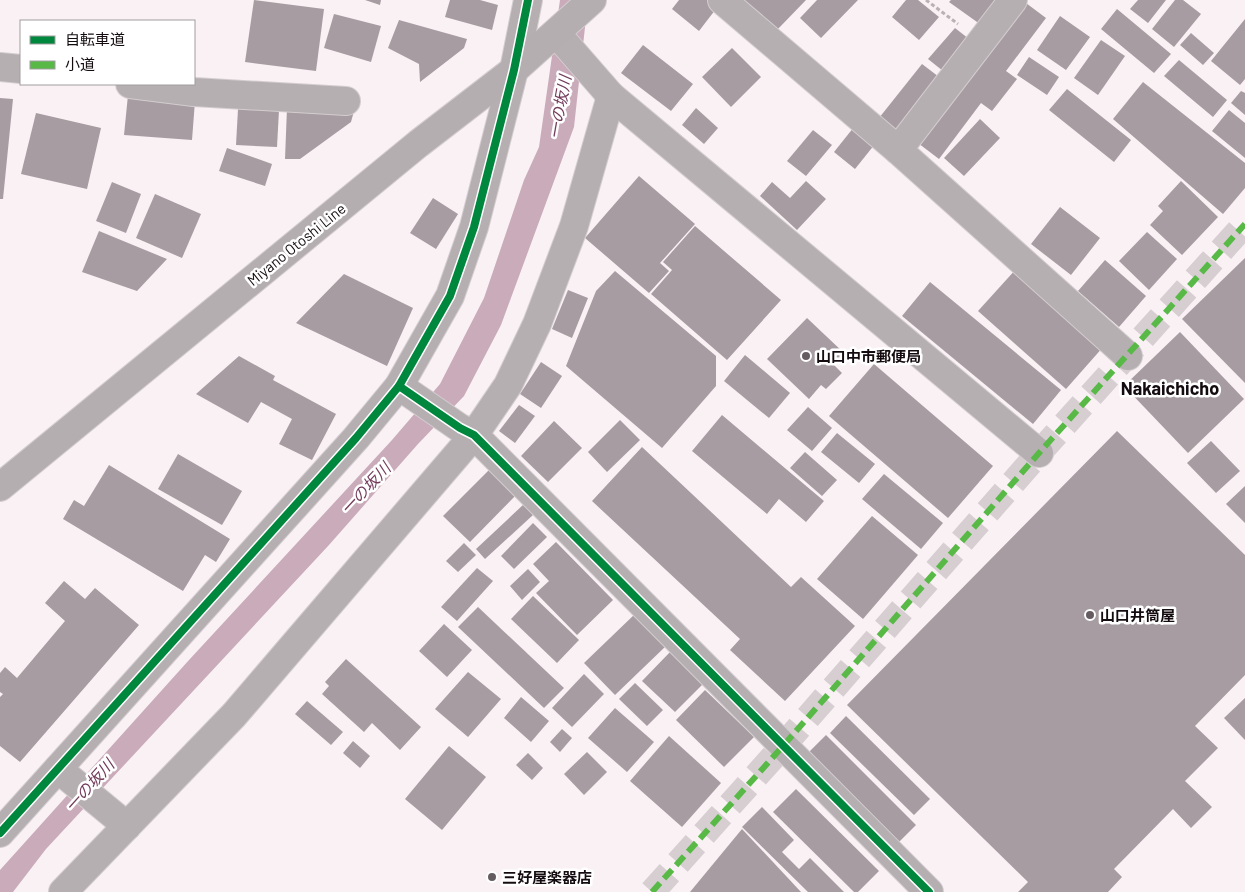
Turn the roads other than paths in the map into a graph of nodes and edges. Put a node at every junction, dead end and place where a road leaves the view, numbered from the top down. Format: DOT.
graph roads {
  1 [pos="528,0"];
  2 [pos="592,0"];
  3 [pos="722,0"];
  4 [pos="1013,0"];
  5 [pos="556,33"];
  6 [pos="0,67"];
  7 [pos="20,70"];
  8 [pos="514,70"];
  9 [pos="138,85"];
  10 [pos="611,96"];
  11 [pos="346,101"];
  12 [pos="898,150"];
  13 [pos="1128,356"];
  14 [pos="399,386"];
  15 [pos="467,432"];
  16 [pos="1039,453"];
  17 [pos="0,487"];
  18 [pos="64,774"];
  19 [pos="127,826"];
  20 [pos="0,833"];
  21 [pos="63,892"];
  22 [pos="929,892"];
  1 -- 8 [label="street"];
  2 -- 5 [label="main road, Miyano Otoshi Line"];
  3 -- 12 [label="street"];
  4 -- 12 [label="street"];
  5 -- 8 [label="main road, Miyano Otoshi Line"];
  5 -- 10 [label="street"];
  6 -- 7 [label="street"];
  8 -- 14 [label="street"];
  8 -- 17 [label="main road, Miyano Otoshi Line"];
  9 -- 11 [label="street"];
  10 -- 15 [label="street"];
  10 -- 16 [label="street"];
  12 -- 13 [label="street"];
  14 -- 15 [label="street"];
  14 -- 18 [label="street"];
  15 -- 19 [label="street"];
  15 -- 22 [label="street"];
  18 -- 19 [label="street"];
  18 -- 20 [label="street"];
  19 -- 21 [label="street"];
}
